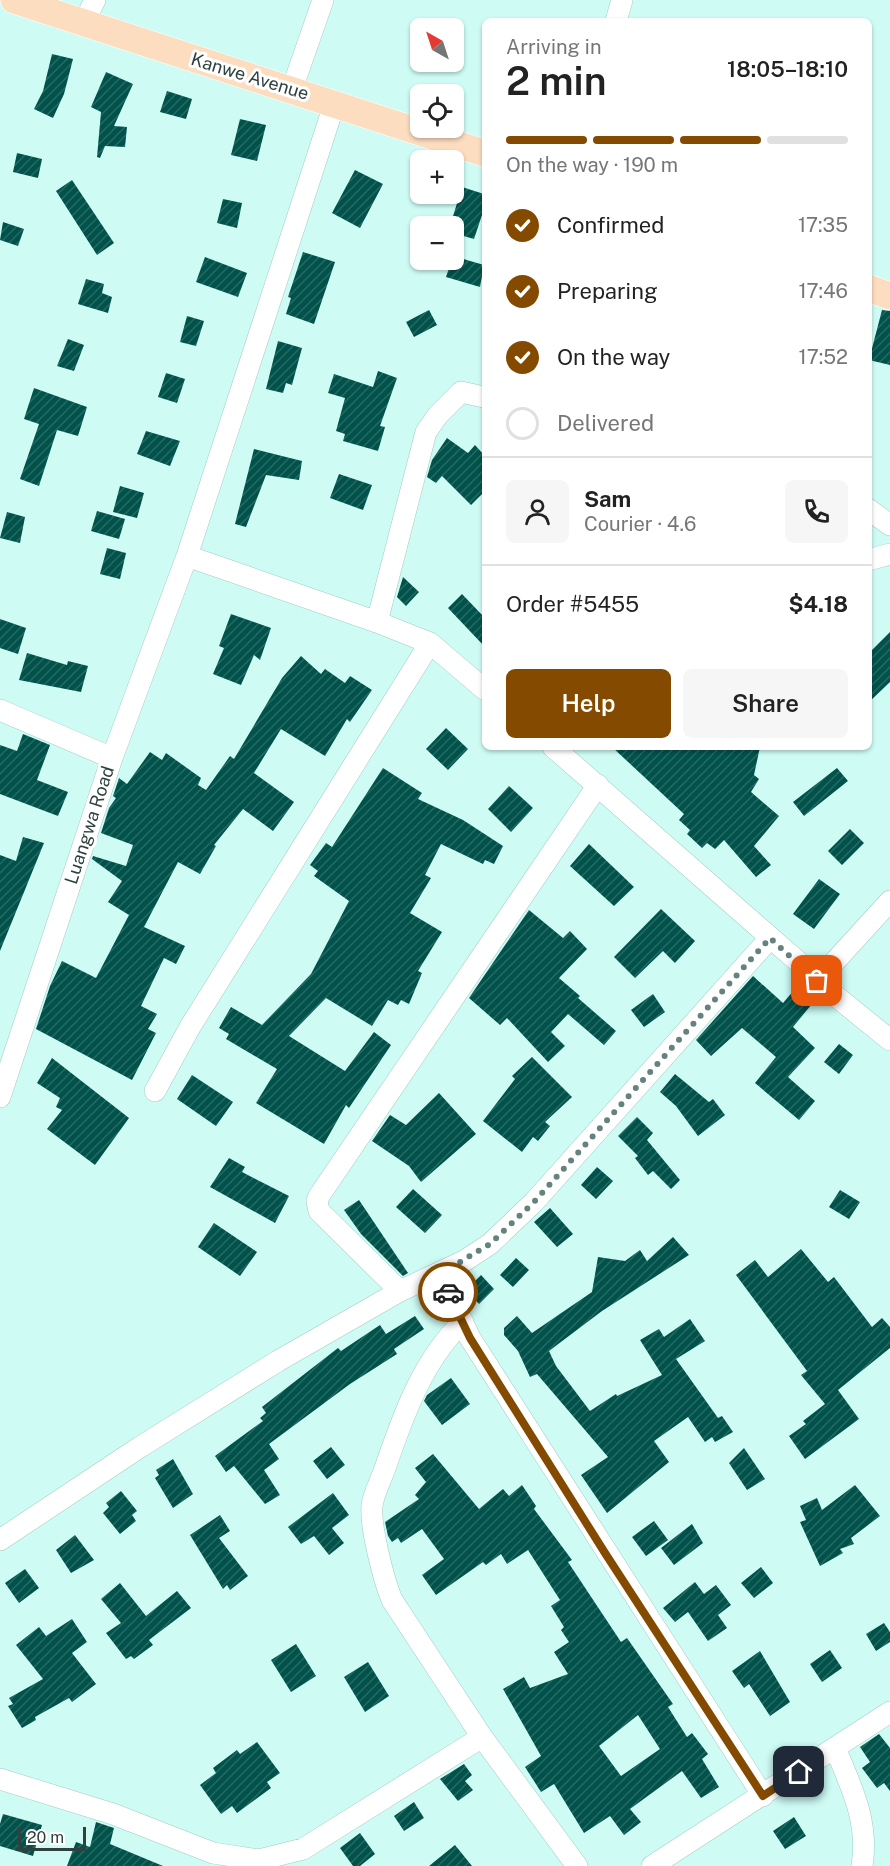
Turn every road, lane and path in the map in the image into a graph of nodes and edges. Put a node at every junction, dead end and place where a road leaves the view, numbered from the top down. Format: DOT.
graph roads {
  1 [pos="14,0"];
  2 [pos="322,0"];
  3 [pos="622,0"];
  4 [pos="89,12"];
  5 [pos="617,18"];
  6 [pos="292,89"];
  7 [pos="335,102"];
  8 [pos="482,152"];
  9 [pos="872,289"];
  10 [pos="890,296"];
  11 [pos="482,397"];
  12 [pos="872,512"];
  13 [pos="890,525"];
  14 [pos="890,554"];
  15 [pos="187,556"];
  16 [pos="872,559"];
  17 [pos="377,622"];
  18 [pos="430,643"];
  19 [pos="482,687"];
  20 [pos="0,710"];
  21 [pos="557,750"];
  22 [pos="112,758"];
  23 [pos="598,785"];
  24 [pos="890,901"];
  25 [pos="770,938"];
  26 [pos="817,981"];
  27 [pos="890,1040"];
  28 [pos="155,1091"];
  29 [pos="0,1097"];
  30 [pos="440,1274"];
  31 [pos="400,1291"];
  32 [pos="463,1322"];
  33 [pos="0,1540"];
  34 [pos="890,1712"];
  35 [pos="482,1737"];
  36 [pos="835,1748"];
  37 [pos="0,1779"];
  38 [pos="763,1796"];
  39 [pos="577,1866"];
  40 [pos="652,1866"];
  41 [pos="862,1866"];
  1 -- 4 [label="main road, Kanwe Avenue"];
  2 -- 6 [label="street"];
  3 -- 5 [label="street"];
  4 -- 6 [label="main road, Kanwe Avenue"];
  6 -- 7 [label="main road, Kanwe Avenue"];
  7 -- 8 [label="main road, Kanwe Avenue"];
  7 -- 15 [label="street, Luangwa Road"];
  9 -- 10 [label="main road"];
  11 -- 17 [label="street"];
  12 -- 13 [label="street"];
  14 -- 16 [label="street"];
  15 -- 17 [label="street"];
  15 -- 22 [label="street, Luangwa Road"];
  17 -- 18 [label="street"];
  18 -- 19 [label="street"];
  18 -- 28 [label="street"];
  20 -- 22 [label="street"];
  21 -- 23 [label="street"];
  22 -- 29 [label="street, Luangwa Road"];
  23 -- 25 [label="street"];
  23 -- 31 [label="street"];
  24 -- 26 [label="street"];
  25 -- 26 [label="street"];
  25 -- 30 [label="street"];
  26 -- 27 [label="street"];
  30 -- 31 [label="street"];
  30 -- 32 [label="street"];
  31 -- 33 [label="street"];
  32 -- 35 [label="street"];
  32 -- 38 [label="street"];
  34 -- 36 [label="street"];
  35 -- 37 [label="street"];
  35 -- 39 [label="street"];
  36 -- 38 [label="street"];
  36 -- 41 [label="street"];
  38 -- 40 [label="street"];
}
